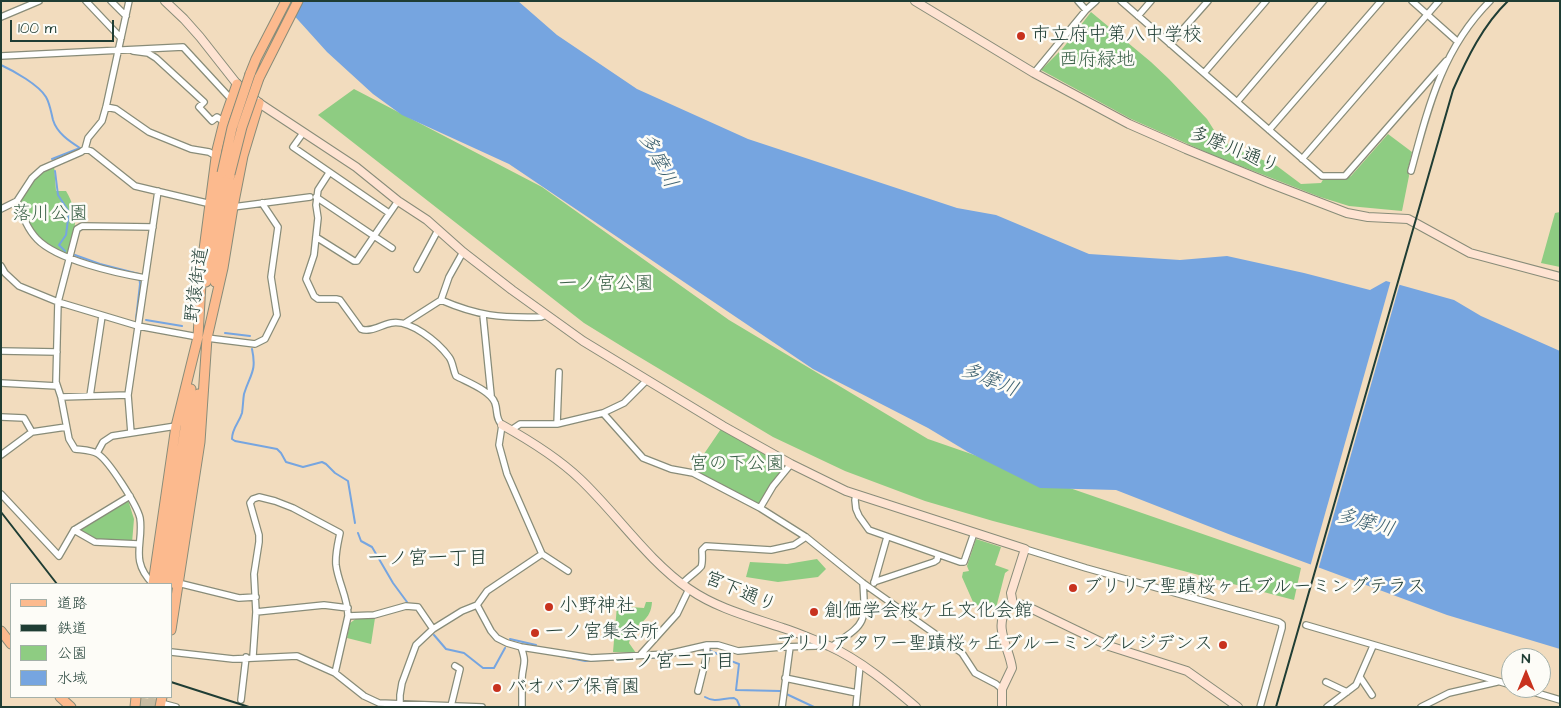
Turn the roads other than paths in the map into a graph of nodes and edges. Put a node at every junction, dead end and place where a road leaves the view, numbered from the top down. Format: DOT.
graph roads {
  1 [pos="39,1"];
  2 [pos="86,1"];
  3 [pos="111,1"];
  4 [pos="129,1"];
  5 [pos="165,1"];
  6 [pos="286,1"];
  7 [pos="298,1"];
  8 [pos="915,1"];
  9 [pos="1078,1"];
  10 [pos="1096,1"];
  11 [pos="1121,1"];
  12 [pos="1150,1"];
  13 [pos="1208,1"];
  14 [pos="1266,1"];
  15 [pos="1323,1"];
  16 [pos="1381,1"];
  17 [pos="1412,1"];
  18 [pos="1439,1"];
  19 [pos="1490,1"];
  20 [pos="1086,10"];
  21 [pos="1427,15"];
  22 [pos="126,16"];
  23 [pos="1138,16"];
  24 [pos="1,17"];
  25 [pos="121,38"];
  26 [pos="1458,42"];
  27 [pos="1170,44"];
  28 [pos="119,50"];
  29 [pos="1,56"];
  30 [pos="1446,61"];
  31 [pos="1034,73"];
  32 [pos="1204,73"];
  33 [pos="254,76"];
  34 [pos="236,84"];
  35 [pos="231,99"];
  36 [pos="1237,102"];
  37 [pos="259,103"];
  38 [pos="106,107"];
  39 [pos="224,122"];
  40 [pos="1269,130"];
  41 [pos="303,133"];
  42 [pos="85,149"];
  43 [pos="216,156"];
  44 [pos="1302,159"];
  45 [pos="1411,171"];
  46 [pos="330,173"];
  47 [pos="158,191"];
  48 [pos="313,197"];
  49 [pos="17,201"];
  50 [pos="398,201"];
  51 [pos="262,203"];
  52 [pos="211,204"];
  53 [pos="233,207"];
  54 [pos="1,209"];
  55 [pos="389,213"];
  56 [pos="153,227"];
  57 [pos="438,230"];
  58 [pos="374,236"];
  59 [pos="316,237"];
  60 [pos="392,248"];
  61 [pos="463,252"];
  62 [pos="69,257"];
  63 [pos="2,268"];
  64 [pos="417,269"];
  65 [pos="144,278"];
  66 [pos="1560,278"];
  67 [pos="441,300"];
  68 [pos="58,302"];
  69 [pos="483,315"];
  70 [pos="546,315"];
  71 [pos="102,316"];
  72 [pos="405,323"];
  73 [pos="138,326"];
  74 [pos="203,337"];
  75 [pos="1,351"];
  76 [pos="57,352"];
  77 [pos="559,372"];
  78 [pos="646,381"];
  79 [pos="1,383"];
  80 [pos="57,386"];
  81 [pos="90,396"];
  82 [pos="128,396"];
  83 [pos="491,396"];
  84 [pos="62,397"];
  85 [pos="603,413"];
  86 [pos="1,417"];
  87 [pos="557,424"];
  88 [pos="502,425"];
  89 [pos="176,426"];
  90 [pos="66,427"];
  91 [pos="511,430"];
  92 [pos="32,432"];
  93 [pos="131,433"];
  94 [pos="97,453"];
  95 [pos="1,455"];
  96 [pos="791,464"];
  97 [pos="1,494"];
  98 [pos="856,495"];
  99 [pos="130,496"];
  100 [pos="760,508"];
  101 [pos="74,530"];
  102 [pos="974,533"];
  103 [pos="806,537"];
  104 [pos="887,537"];
  105 [pos="138,544"];
  106 [pos="1025,548"];
  107 [pos="542,554"];
  108 [pos="938,555"];
  109 [pos="568,571"];
  110 [pos="874,582"];
  111 [pos="152,583"];
  112 [pos="153,583"];
  113 [pos="161,583"];
  114 [pos="863,583"];
  115 [pos="174,584"];
  116 [pos="685,586"];
  117 [pos="872,589"];
  118 [pos="256,597"];
  119 [pos="477,604"];
  120 [pos="1013,605"];
  121 [pos="348,608"];
  122 [pos="256,612"];
  123 [pos="172,615"];
  124 [pos="348,616"];
  125 [pos="1306,625"];
  126 [pos="433,629"];
  127 [pos="1,631"];
  128 [pos="10,643"];
  129 [pos="821,643"];
  130 [pos="1373,646"];
  131 [pos="521,647"];
  132 [pos="790,647"];
  133 [pos="831,647"];
  134 [pos="707,648"];
  135 [pos="172,652"];
  136 [pos="641,654"];
  137 [pos="253,656"];
  138 [pos="246,657"];
  139 [pos="860,665"];
  140 [pos="455,666"];
  141 [pos="335,673"];
  142 [pos="1360,677"];
  143 [pos="785,678"];
  144 [pos="1326,682"];
  145 [pos="1499,682"];
  146 [pos="1002,689"];
  147 [pos="698,691"];
  148 [pos="1348,692"];
  149 [pos="857,693"];
  150 [pos="1372,695"];
  151 [pos="61,698"];
  152 [pos="241,700"];
  153 [pos="161,702"];
  154 [pos="400,706"];
  155 [pos="451,706"];
  156 [pos="72,707"];
  157 [pos="176,707"];
  158 [pos="482,707"];
  159 [pos="522,707"];
  160 [pos="782,707"];
  161 [pos="856,707"];
  162 [pos="916,707"];
  163 [pos="1002,707"];
  164 [pos="1238,707"];
  165 [pos="1260,707"];
  166 [pos="1327,707"];
  167 [pos="1421,707"];
  1 -- 24 [label="street"];
  2 -- 25 [label="street"];
  3 -- 22 [label="street"];
  4 -- 22 [label="street"];
  5 -- 34 [label="street"];
  6 -- 33 [label="main road, 野猿街道"];
  7 -- 33 [label="main road, 野猿街道"];
  8 -- 31 [label="street, 多摩川通り"];
  9 -- 20 [label="street"];
  10 -- 20 [label="street"];
  11 -- 23 [label="street"];
  12 -- 23 [label="street"];
  13 -- 27 [label="street"];
  14 -- 32 [label="street"];
  15 -- 36 [label="street"];
  16 -- 40 [label="street"];
  17 -- 21 [label="street"];
  18 -- 21 [label="street"];
  19 -- 26 [label="street"];
  20 -- 31 [label="street"];
  21 -- 26 [label="street"];
  21 -- 44 [label="street"];
  22 -- 25 [label="street"];
  23 -- 27 [label="street"];
  25 -- 28 [label="street"];
  26 -- 30 [label="street"];
  27 -- 32 [label="street"];
  28 -- 29 [label="street"];
  28 -- 35 [label="street"];
  28 -- 38 [label="street"];
  28 -- 39 [label="street"];
  30 -- 44 [label="street"];
  30 -- 45 [label="street"];
  31 -- 66 [label="street, 多摩川通り"];
  32 -- 36 [label="street"];
  33 -- 74 [label="main road, 野猿街道, bridge"];
  34 -- 35 [label="main road"];
  34 -- 37 [label="street"];
  35 -- 39 [label="main road"];
  36 -- 40 [label="street"];
  37 -- 41 [label="street"];
  37 -- 53 [label="main road"];
  38 -- 42 [label="street"];
  38 -- 43 [label="street"];
  39 -- 43 [label="main road"];
  40 -- 44 [label="street"];
  41 -- 46 [label="street"];
  41 -- 50 [label="street"];
  42 -- 47 [label="street"];
  42 -- 49 [label="street"];
  43 -- 52 [label="main road"];
  46 -- 48 [label="street"];
  46 -- 55 [label="street"];
  47 -- 52 [label="street"];
  47 -- 56 [label="street"];
  48 -- 51 [label="street"];
  48 -- 58 [label="street"];
  48 -- 59 [label="street"];
  49 -- 54 [label="street"];
  49 -- 62 [label="street"];
  50 -- 55 [label="street"];
  50 -- 57 [label="street"];
  51 -- 53 [label="street"];
  51 -- 74 [label="street"];
  52 -- 74 [label="main road"];
  53 -- 74 [label="main road"];
  55 -- 58 [label="street"];
  56 -- 62 [label="street"];
  56 -- 65 [label="street"];
  57 -- 61 [label="street"];
  57 -- 64 [label="street"];
  58 -- 59 [label="street"];
  58 -- 60 [label="street"];
  59 -- 72 [label="street"];
  61 -- 67 [label="street"];
  61 -- 70 [label="street"];
  62 -- 65 [label="street"];
  62 -- 68 [label="street"];
  63 -- 68 [label="street"];
  65 -- 73 [label="street"];
  67 -- 69 [label="street"];
  67 -- 72 [label="street"];
  68 -- 71 [label="street"];
  68 -- 76 [label="street"];
  69 -- 70 [label="street"];
  69 -- 83 [label="street"];
  70 -- 78 [label="street"];
  71 -- 73 [label="street"];
  71 -- 81 [label="street"];
  72 -- 83 [label="street"];
  73 -- 74 [label="street"];
  73 -- 82 [label="street"];
  74 -- 89 [label="main road"];
  74 -- 113 [label="main road, 野猿街道"];
  74 -- 115 [label="main road, 野猿街道"];
  75 -- 76 [label="street"];
  76 -- 80 [label="street"];
  77 -- 87 [label="street"];
  78 -- 85 [label="street"];
  78 -- 96 [label="street"];
  79 -- 80 [label="street"];
  80 -- 84 [label="street"];
  81 -- 82 [label="street"];
  81 -- 84 [label="street"];
  82 -- 93 [label="street"];
  83 -- 88 [label="street"];
  84 -- 90 [label="street"];
  85 -- 87 [label="street"];
  85 -- 100 [label="street"];
  86 -- 92 [label="street"];
  87 -- 91 [label="street"];
  88 -- 91 [label="street, 宮下通り"];
  88 -- 107 [label="street"];
  89 -- 93 [label="street"];
  89 -- 112 [label="main road"];
  90 -- 92 [label="street"];
  90 -- 94 [label="street"];
  91 -- 116 [label="street, 宮下通り"];
  92 -- 95 [label="street"];
  93 -- 94 [label="street"];
  94 -- 99 [label="street"];
  96 -- 98 [label="street"];
  96 -- 100 [label="street"];
  97 -- 101 [label="street"];
  98 -- 102 [label="street"];
  98 -- 104 [label="street"];
  99 -- 101 [label="street"];
  99 -- 105 [label="street"];
  100 -- 103 [label="street"];
  101 -- 105 [label="street"];
  102 -- 106 [label="street"];
  102 -- 108 [label="street"];
  103 -- 114 [label="street"];
  103 -- 116 [label="street"];
  104 -- 108 [label="street"];
  104 -- 110 [label="street"];
  105 -- 111 [label="street"];
  106 -- 120 [label="street"];
  106 -- 165 [label="street"];
  107 -- 109 [label="street"];
  107 -- 119 [label="street"];
  108 -- 110 [label="street"];
  110 -- 117 [label="street"];
  114 -- 117 [label="street"];
  114 -- 133 [label="street"];
  115 -- 118 [label="street"];
  115 -- 123 [label="main road, 野猿街道"];
  116 -- 129 [label="street, 宮下通り"];
  116 -- 136 [label="street"];
  117 -- 146 [label="street"];
  118 -- 121 [label="street"];
  118 -- 122 [label="street"];
  119 -- 126 [label="street"];
  119 -- 131 [label="street"];
  120 -- 146 [label="street"];
  120 -- 164 [label="street"];
  121 -- 122 [label="street"];
  121 -- 124 [label="street"];
  122 -- 137 [label="street"];
  124 -- 126 [label="street"];
  124 -- 141 [label="street"];
  125 -- 130 [label="street"];
  126 -- 154 [label="street"];
  127 -- 128 [label="main road"];
  129 -- 132 [label="street"];
  129 -- 133 [label="street, 宮下通り"];
  130 -- 142 [label="street"];
  130 -- 145 [label="street"];
  131 -- 136 [label="street"];
  131 -- 159 [label="street"];
  132 -- 134 [label="street"];
  132 -- 143 [label="street"];
  133 -- 139 [label="street, 宮下通り"];
  134 -- 136 [label="street"];
  134 -- 147 [label="street"];
  135 -- 138 [label="street"];
  137 -- 138 [label="street"];
  137 -- 141 [label="street"];
  138 -- 152 [label="street"];
  139 -- 149 [label="street"];
  139 -- 162 [label="street, 宮下通り"];
  140 -- 155 [label="street"];
  141 -- 154 [label="street"];
  142 -- 148 [label="street"];
  142 -- 150 [label="street"];
  143 -- 149 [label="street"];
  143 -- 160 [label="street"];
  144 -- 148 [label="street"];
  145 -- 167 [label="street"];
  146 -- 163 [label="street"];
  148 -- 166 [label="street"];
  149 -- 161 [label="street"];
  151 -- 156 [label="main road"];
  153 -- 157 [label="street"];
  154 -- 155 [label="street"];
  155 -- 158 [label="street"];
}
